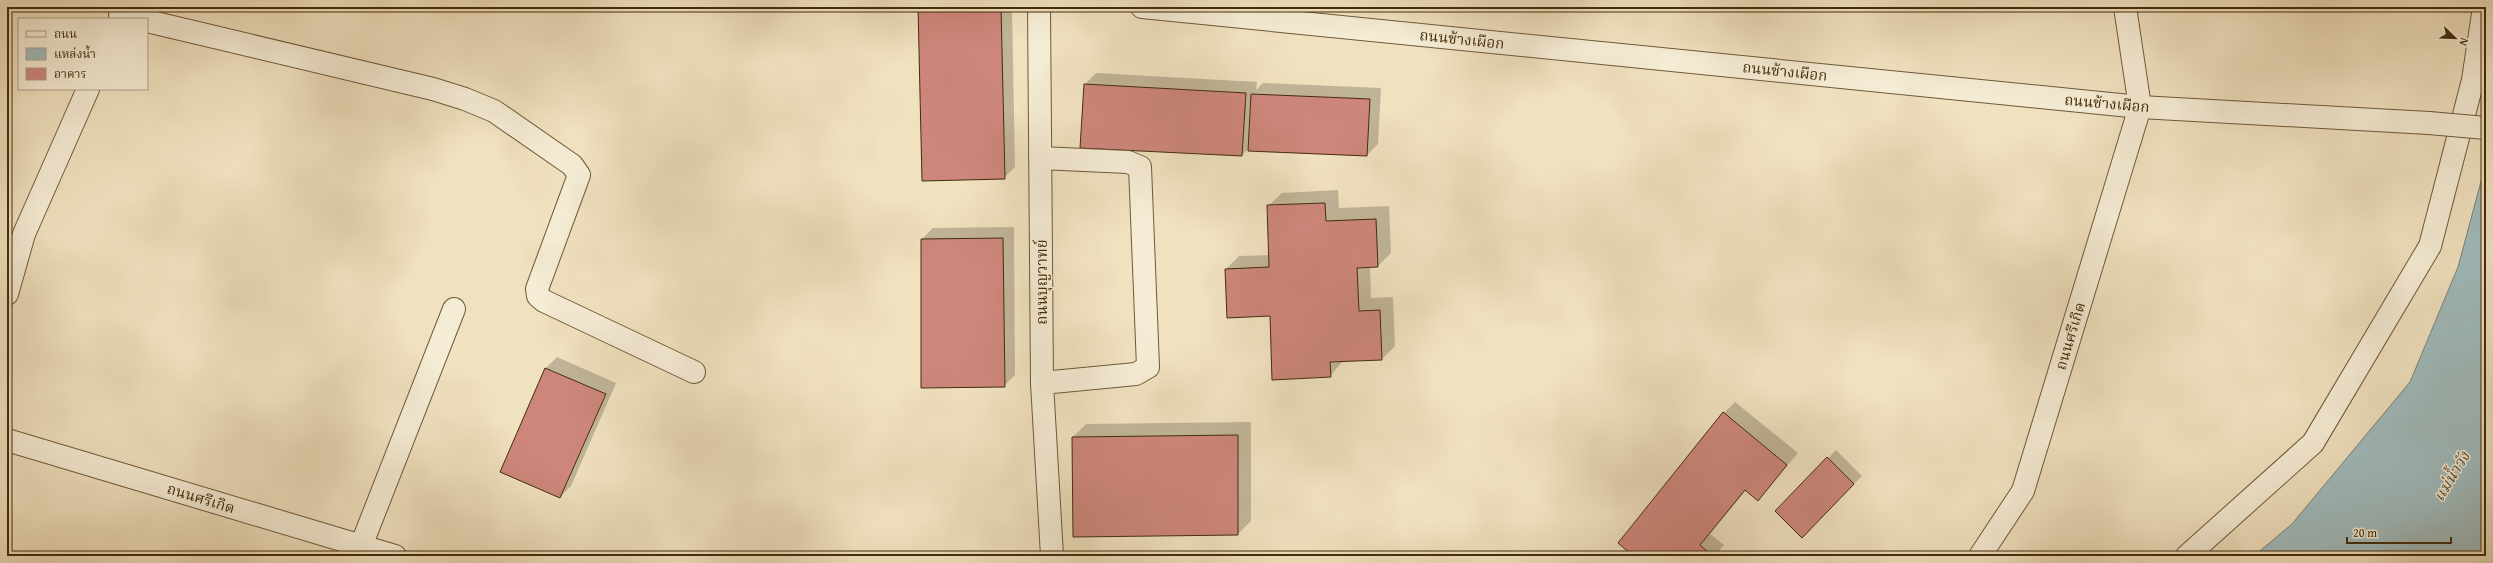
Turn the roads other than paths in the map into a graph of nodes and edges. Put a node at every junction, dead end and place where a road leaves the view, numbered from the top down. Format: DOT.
graph roads {
  1 [pos="1039,7"];
  2 [pos="1142,7"];
  3 [pos="2125,7"];
  4 [pos="2484,7"];
  5 [pos="1201,10"];
  6 [pos="148,21"];
  7 [pos="88,90"];
  8 [pos="2140,107"];
  9 [pos="2486,128"];
  10 [pos="1040,158"];
  11 [pos="7,294"];
  12 [pos="454,309"];
  13 [pos="694,372"];
  14 [pos="1042,383"];
  15 [pos="7,440"];
  16 [pos="360,551"];
  17 [pos="395,556"];
  18 [pos="1052,556"];
  19 [pos="1980,556"];
  20 [pos="2187,556"];
  1 -- 10 [label="street, ถนนบุญวาทย์"];
  2 -- 5 [label="street, ถนนช้างเผือก"];
  3 -- 8 [label="street"];
  4 -- 20 [label="street"];
  5 -- 8 [label="street, ถนนช้างเผือก"];
  6 -- 13 [label="street"];
  7 -- 11 [label="street"];
  8 -- 9 [label="street, ถนนช้างเผือก, bridge"];
  8 -- 19 [label="street, ถนนศรีเกิด"];
  10 -- 14 [label="street, ถนนบุญวาทย์"];
  10 -- 14 [label="street"];
  12 -- 16 [label="street"];
  14 -- 18 [label="street, ถนนบุญวาทย์"];
  15 -- 16 [label="street, ถนนศรีเกิด"];
  16 -- 17 [label="street, ถนนศรีเกิด"];
}
